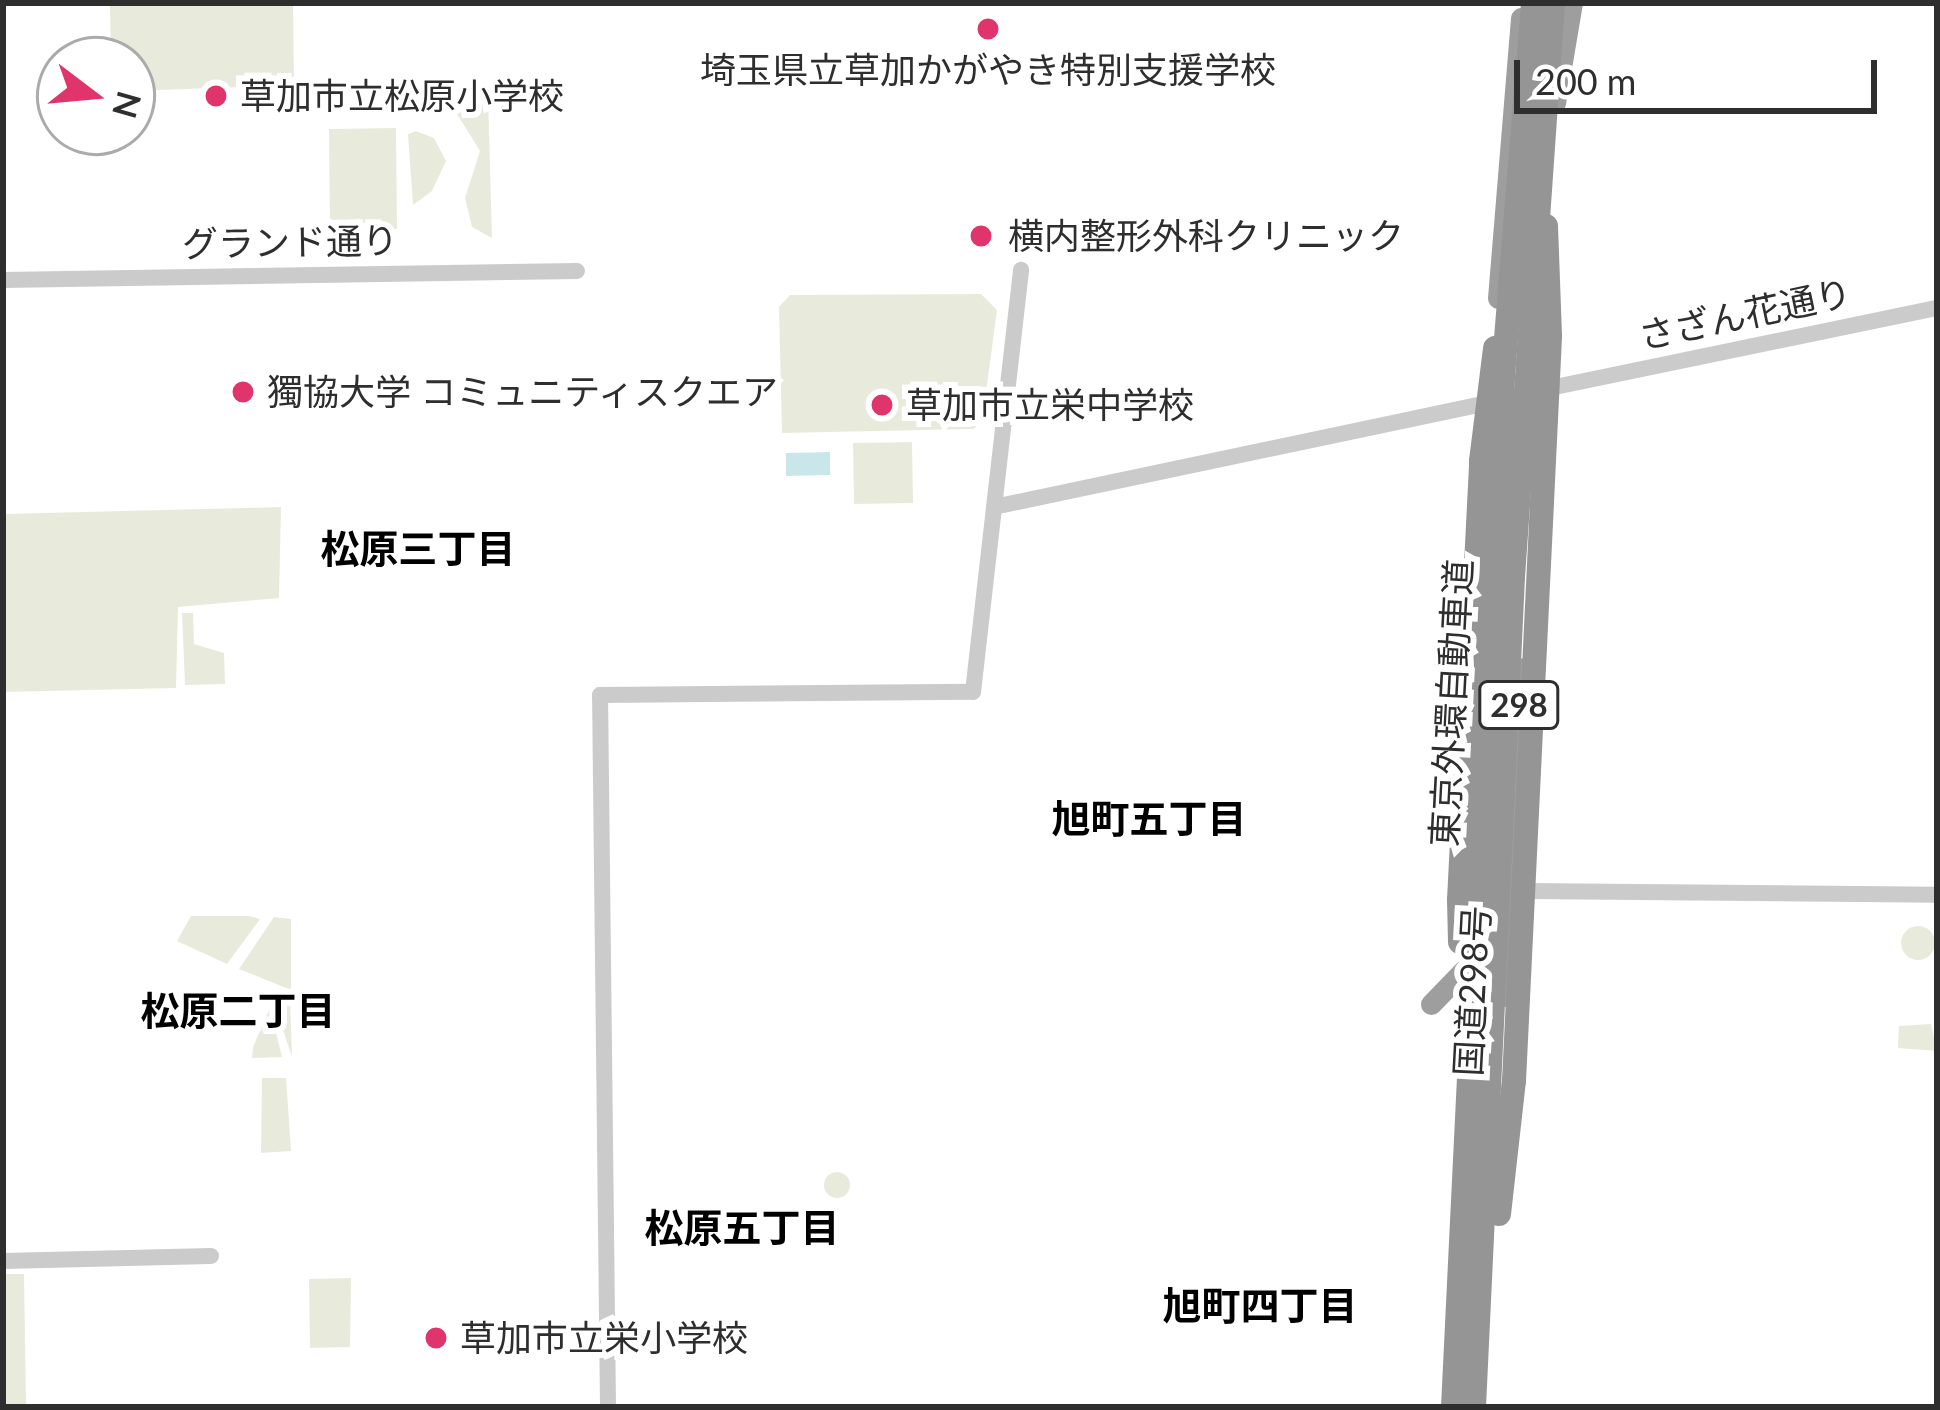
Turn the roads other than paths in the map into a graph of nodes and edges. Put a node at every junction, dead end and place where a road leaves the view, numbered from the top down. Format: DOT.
graph roads {
  1 [pos="1519,3"];
  2 [pos="1533,3"];
  3 [pos="1553,3"];
  4 [pos="1568,3"];
  5 [pos="1546,206"];
  6 [pos="1021,270"];
  7 [pos="577,271"];
  8 [pos="3,280"];
  9 [pos="1937,308"];
  10 [pos="1495,345"];
  11 [pos="1561,386"];
  12 [pos="1477,405"];
  13 [pos="994,507"];
  14 [pos="1468,890"];
  15 [pos="1510,891"];
  16 [pos="1937,895"];
  17 [pos="1464,970"];
  18 [pos="1431,1004"];
  19 [pos="1466,1142"];
  20 [pos="212,1256"];
  21 [pos="3,1261"];
  22 [pos="608,1407"];
  23 [pos="1443,1407"];
  24 [pos="1453,1407"];
  25 [pos="1478,1407"];
  1 -- 10 [label="highway, 国道298号 / 298"];
  2 -- 19 [label="highway, 東京外環自動車道, bridge"];
  3 -- 25 [label="highway, 東京外環自動車道, bridge"];
  4 -- 5 [label="highway, 国道298号 / 298"];
  5 -- 15 [label="highway, 国道298号 / 298"];
  5 -- 25 [label="highway, bridge"];
  6 -- 13 [label="street"];
  7 -- 8 [label="street, グランド通り"];
  9 -- 11 [label="street, さざん花通り"];
  10 -- 14 [label="highway, 国道298号 / 298"];
  10 -- 19 [label="highway, bridge"];
  12 -- 13 [label="street"];
  13 -- 22 [label="street"];
  14 -- 15 [label="street"];
  14 -- 17 [label="highway, 国道298号 / 298"];
  15 -- 16 [label="street"];
  15 -- 25 [label="highway, 国道298号 / 298"];
  17 -- 18 [label="highway"];
  17 -- 23 [label="highway, 国道298号 / 298"];
  19 -- 24 [label="highway, 東京外環自動車道, bridge"];
  20 -- 21 [label="street"];
}
